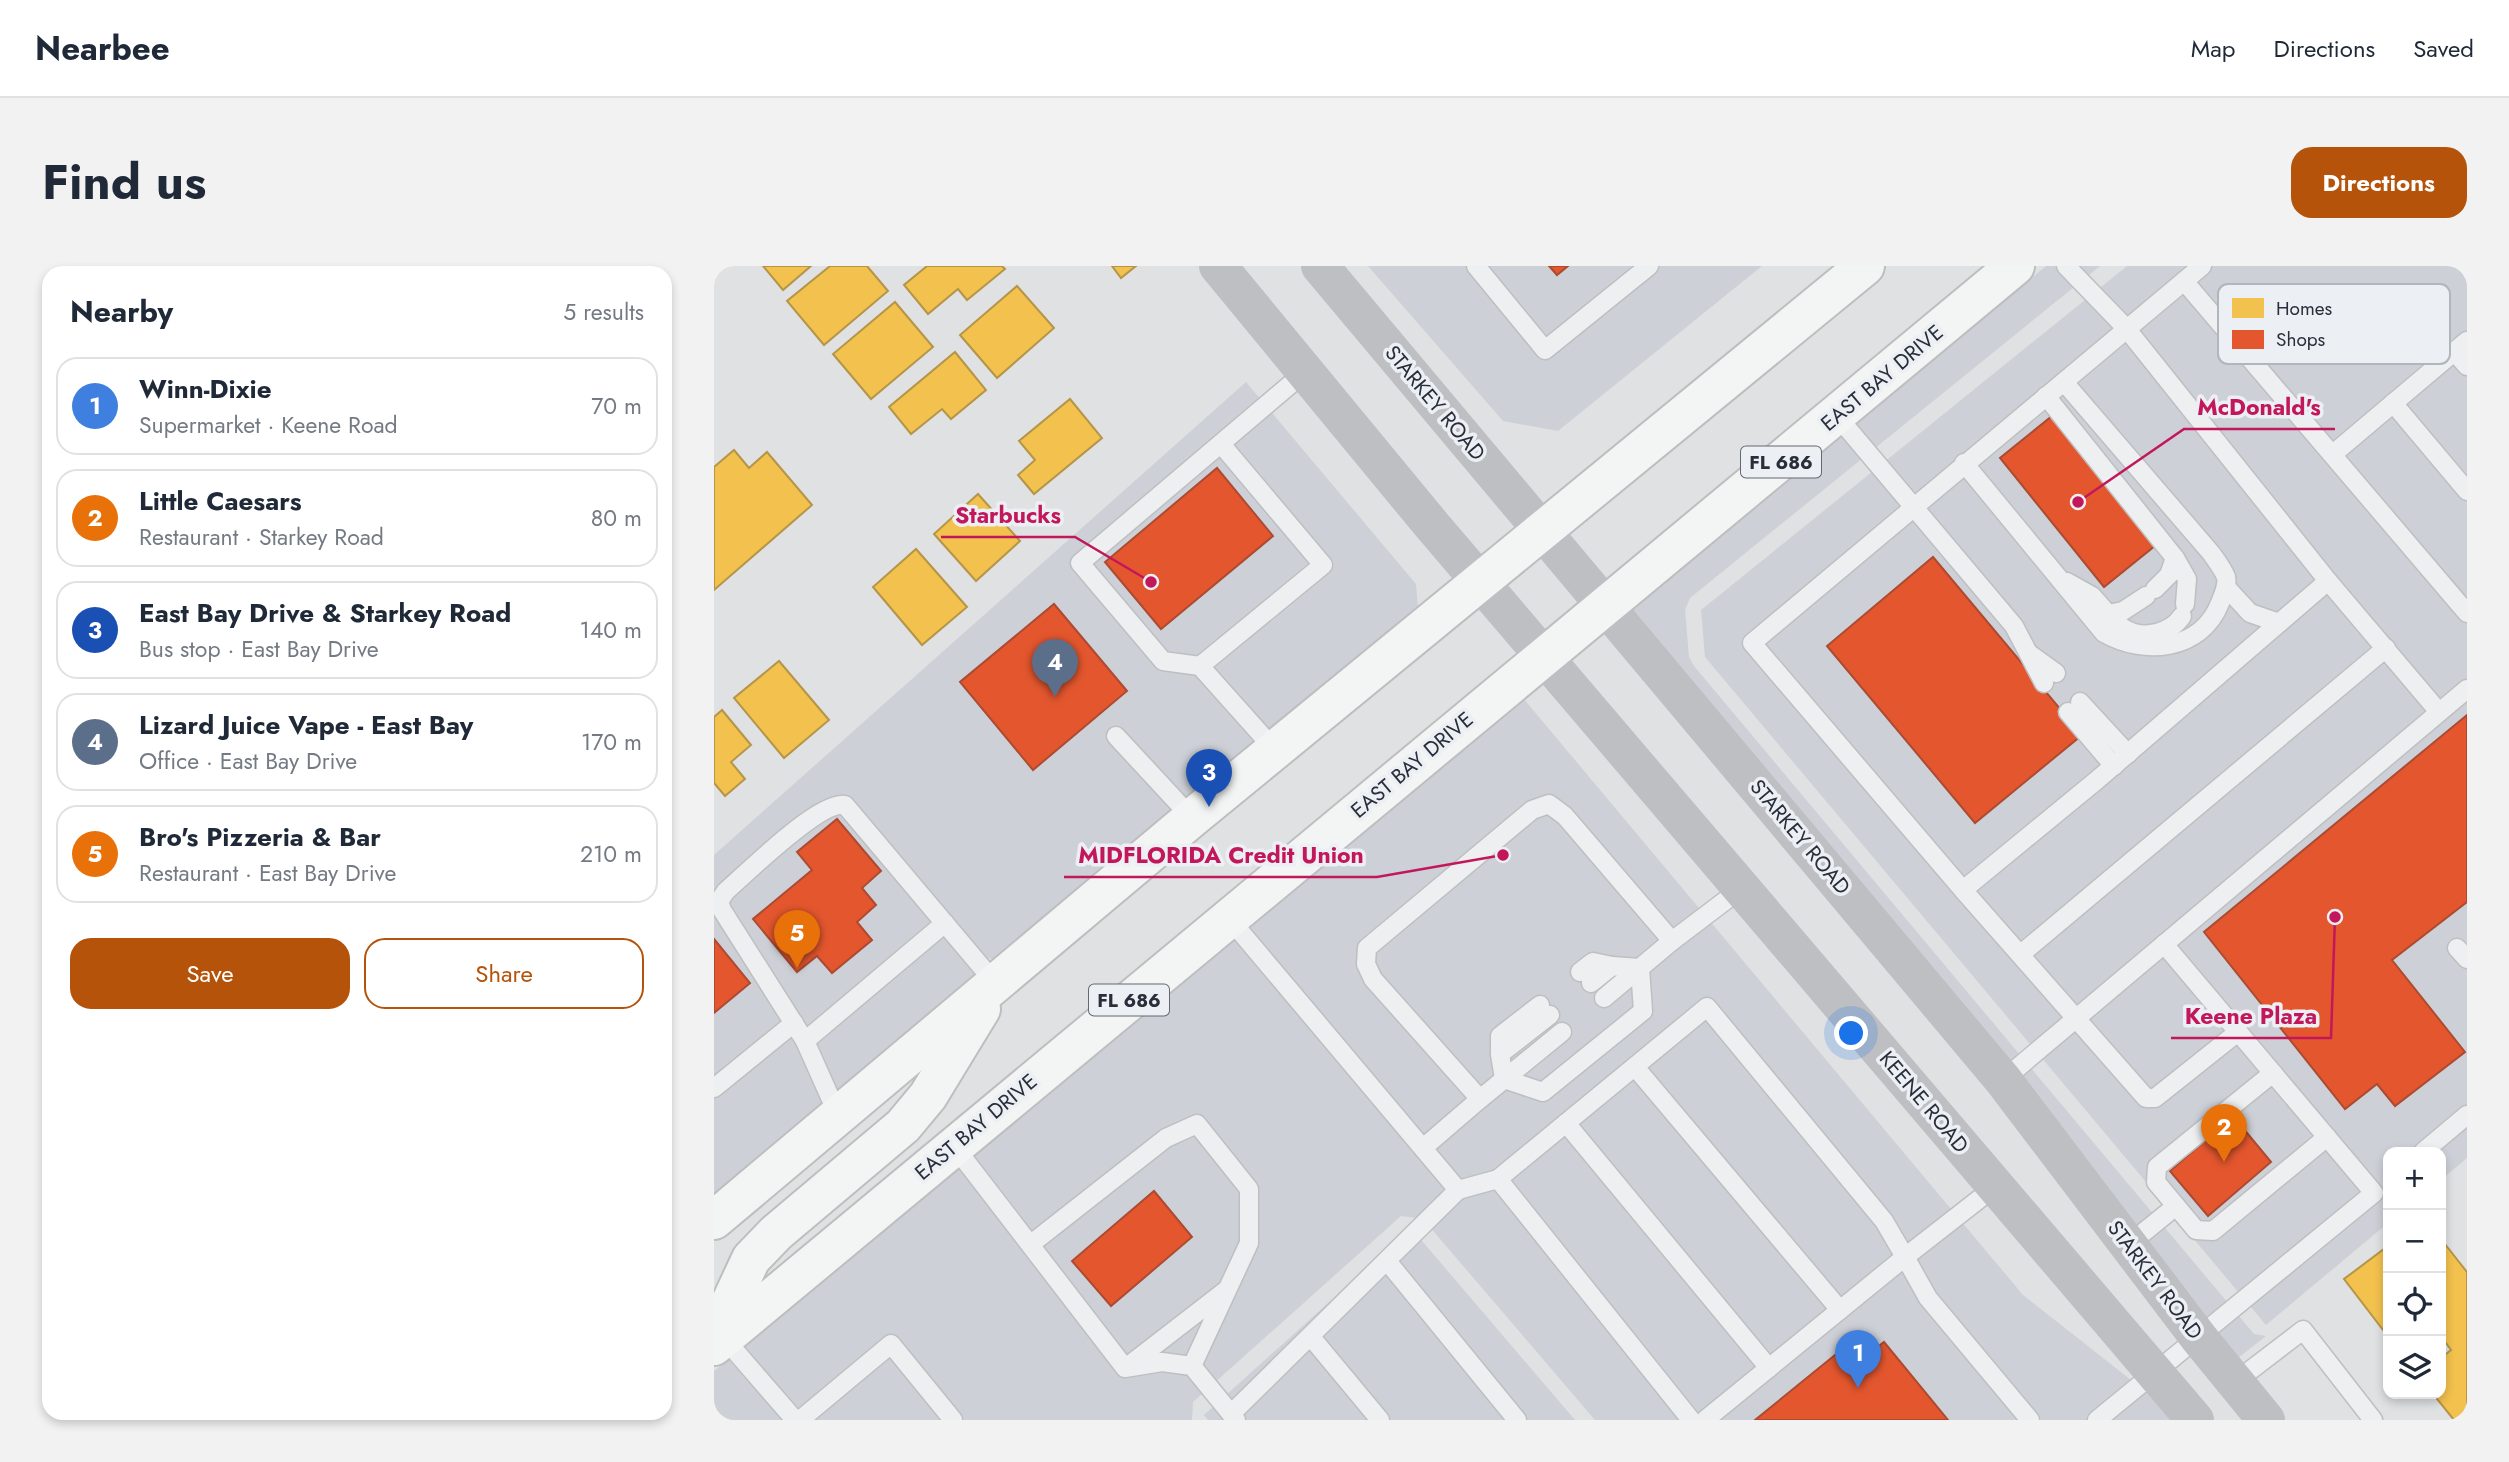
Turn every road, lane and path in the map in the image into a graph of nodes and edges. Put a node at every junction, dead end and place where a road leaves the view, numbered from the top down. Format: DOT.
graph roads {
  1 [pos="1218,266"];
  2 [pos="1320,266"];
  3 [pos="1476,266"];
  4 [pos="1649,266"];
  5 [pos="2015,266"];
  6 [pos="2067,266"];
  7 [pos="2202,266"];
  8 [pos="1853,270"];
  9 [pos="2184,281"];
  10 [pos="2218,320"];
  11 [pos="2126,328"];
  12 [pos="2461,346"];
  13 [pos="2255,364"];
  14 [pos="2440,364"];
  15 [pos="2467,366"];
  16 [pos="1305,372"];
  17 [pos="2064,382"];
  18 [pos="2046,396"];
  19 [pos="2393,403"];
  20 [pos="1837,416"];
  21 [pos="1221,444"];
  22 [pos="2333,454"];
  23 [pos="1964,463"];
  24 [pos="2467,491"];
  25 [pos="1912,508"];
  26 [pos="1541,533"];
  27 [pos="2175,558"];
  28 [pos="2058,577"];
  29 [pos="2328,580"];
  30 [pos="1481,581"];
  31 [pos="2226,587"];
  32 [pos="1605,606"];
  33 [pos="2467,613"];
  34 [pos="2108,614"];
  35 [pos="2279,623"];
  36 [pos="2386,649"];
  37 [pos="1545,655"];
  38 [pos="1200,666"];
  39 [pos="2050,678"];
  40 [pos="2467,689"];
  41 [pos="2074,707"];
  42 [pos="2439,712"];
  43 [pos="1116,736"];
  44 [pos="1275,750"];
  45 [pos="2121,760"];
  46 [pos="1192,818"];
  47 [pos="1742,888"];
  48 [pos="1963,890"];
  49 [pos="717,901"];
  50 [pos="1228,918"];
  51 [pos="945,923"];
  52 [pos="1672,942"];
  53 [pos="2164,944"];
  54 [pos="2021,954"];
  55 [pos="1640,968"];
  56 [pos="1586,977"];
  57 [pos="996,984"];
  58 [pos="1604,998"];
  59 [pos="1545,1010"];
  60 [pos="2076,1018"];
  61 [pos="794,1023"];
  62 [pos="1562,1032"];
  63 [pos="2238,1032"];
  64 [pos="805,1041"];
  65 [pos="1635,1066"];
  66 [pos="2273,1073"];
  67 [pos="1504,1079"];
  68 [pos="2003,1080"];
  69 [pos="714,1088"];
  70 [pos="1480,1099"];
  71 [pos="838,1115"];
  72 [pos="2467,1115"];
  73 [pos="1566,1123"];
  74 [pos="2327,1137"];
  75 [pos="954,1146"];
  76 [pos="1423,1147"];
  77 [pos="2429,1147"];
  78 [pos="1498,1179"];
  79 [pos="2383,1185"];
  80 [pos="1996,1186"];
  81 [pos="1458,1190"];
  82 [pos="2374,1193"];
  83 [pos="2176,1206"];
  84 [pos="714,1220"];
  85 [pos="1031,1244"];
  86 [pos="2128,1245"];
  87 [pos="1905,1257"];
  88 [pos="1387,1261"];
  89 [pos="1231,1286"];
  90 [pos="1840,1310"];
  91 [pos="1311,1337"];
  92 [pos="2199,1338"];
  93 [pos="719,1342"];
  94 [pos="1192,1366"];
  95 [pos="1125,1368"];
  96 [pos="1769,1368"];
  97 [pos="2155,1373"];
  98 [pos="2235,1382"];
  99 [pos="1234,1417"];
  100 [pos="795,1420"];
  101 [pos="800,1420"];
  102 [pos="953,1420"];
  103 [pos="1380,1420"];
  104 [pos="1517,1420"];
  105 [pos="1691,1420"];
  106 [pos="1705,1420"];
  107 [pos="2030,1420"];
  108 [pos="2097,1420"];
  109 [pos="2195,1420"];
  110 [pos="2266,1420"];
  111 [pos="2373,1420"];
  1 -- 16 [label="main road"];
  2 -- 26 [label="main road, STARKEY ROAD"];
  3 -- 4 [label="lane"];
  5 -- 20 [label="main road, EAST BAY DRIVE / FL 686"];
  6 -- 11 [label="lane"];
  7 -- 9 [label="lane"];
  8 -- 26 [label="main road"];
  9 -- 10 [label="lane"];
  9 -- 11 [label="lane"];
  11 -- 17 [label="lane"];
  11 -- 29 [label="lane"];
  12 -- 15 [label="lane"];
  13 -- 22 [label="lane"];
  14 -- 19 [label="lane"];
  16 -- 21 [label="lane"];
  16 -- 30 [label="main road"];
  17 -- 18 [label="lane"];
  17 -- 31 [label="lane"];
  18 -- 23 [label="lane"];
  18 -- 27 [label="lane"];
  19 -- 22 [label="lane"];
  19 -- 24 [label="lane"];
  20 -- 25 [label="lane"];
  20 -- 32 [label="main road, EAST BAY DRIVE / FL 686"];
  21 -- 38 [label="lane"];
  21 -- 38 [label="lane"];
  22 -- 33 [label="lane"];
  23 -- 25 [label="lane"];
  23 -- 28 [label="lane"];
  25 -- 39 [label="lane"];
  25 -- 48 [label="lane"];
  26 -- 30 [label="main road"];
  26 -- 32 [label="main road, STARKEY ROAD"];
  27 -- 34 [label="lane"];
  27 -- 34 [label="lane"];
  28 -- 31 [label="lane"];
  28 -- 34 [label="lane"];
  29 -- 35 [label="lane"];
  29 -- 36 [label="lane"];
  30 -- 37 [label="main road"];
  30 -- 44 [label="main road"];
  31 -- 35 [label="lane"];
  32 -- 37 [label="main road, EAST BAY DRIVE / FL 686"];
  32 -- 68 [label="main road, STARKEY ROAD"];
  35 -- 45 [label="lane"];
  36 -- 42 [label="lane"];
  36 -- 54 [label="lane"];
  37 -- 47 [label="main road, KEENE ROAD"];
  37 -- 50 [label="main road, EAST BAY DRIVE / FL 686"];
  38 -- 44 [label="lane"];
  40 -- 42 [label="lane"];
  41 -- 45 [label="lane"];
  42 -- 53 [label="lane"];
  43 -- 46 [label="lane"];
  44 -- 46 [label="main road"];
  45 -- 48 [label="lane"];
  46 -- 57 [label="main road"];
  47 -- 52 [label="lane"];
  47 -- 80 [label="main road, KEENE ROAD"];
  48 -- 54 [label="lane"];
  49 -- 51 [label="lane"];
  49 -- 61 [label="lane"];
  50 -- 75 [label="main road, EAST BAY DRIVE / FL 686"];
  50 -- 76 [label="lane"];
  51 -- 57 [label="lane"];
  51 -- 64 [label="lane"];
  52 -- 55 [label="lane"];
  52 -- 70 [label="lane"];
  53 -- 60 [label="lane"];
  53 -- 63 [label="lane"];
  54 -- 60 [label="lane"];
  55 -- 56 [label="lane"];
  55 -- 58 [label="lane"];
  55 -- 67 [label="lane"];
  57 -- 71 [label="main road"];
  57 -- 93 [label="main road"];
  59 -- 67 [label="lane"];
  60 -- 63 [label="lane"];
  60 -- 68 [label="lane"];
  61 -- 64 [label="lane"];
  61 -- 69 [label="lane"];
  62 -- 67 [label="lane"];
  63 -- 66 [label="lane"];
  64 -- 71 [label="lane"];
  65 -- 73 [label="lane"];
  65 -- 87 [label="lane"];
  65 -- 90 [label="lane"];
  66 -- 74 [label="lane"];
  66 -- 83 [label="lane"];
  67 -- 70 [label="lane"];
  68 -- 86 [label="main road, STARKEY ROAD"];
  70 -- 76 [label="lane"];
  71 -- 84 [label="main road"];
  72 -- 77 [label="lane"];
  73 -- 78 [label="lane"];
  73 -- 96 [label="lane"];
  74 -- 82 [label="lane"];
  74 -- 83 [label="lane"];
  75 -- 85 [label="lane"];
  75 -- 93 [label="main road, EAST BAY DRIVE / FL 686"];
  76 -- 81 [label="lane"];
  78 -- 81 [label="lane"];
  78 -- 105 [label="lane"];
  79 -- 82 [label="lane"];
  80 -- 87 [label="lane"];
  80 -- 97 [label="main road, KEENE ROAD"];
  81 -- 88 [label="lane"];
  82 -- 92 [label="lane"];
  83 -- 86 [label="lane"];
  85 -- 89 [label="lane"];
  85 -- 95 [label="lane"];
  86 -- 92 [label="main road, STARKEY ROAD"];
  87 -- 90 [label="lane"];
  87 -- 107 [label="lane"];
  88 -- 91 [label="lane"];
  88 -- 104 [label="lane"];
  89 -- 94 [label="lane"];
  89 -- 95 [label="lane"];
  90 -- 96 [label="lane"];
  91 -- 99 [label="lane"];
  91 -- 103 [label="lane"];
  92 -- 97 [label="lane"];
  92 -- 98 [label="main road, STARKEY ROAD"];
  93 -- 100 [label="lane"];
  94 -- 95 [label="lane"];
  94 -- 99 [label="lane"];
  96 -- 106 [label="lane"];
  97 -- 108 [label="lane"];
  97 -- 109 [label="main road, KEENE ROAD"];
  98 -- 110 [label="main road, STARKEY ROAD"];
  98 -- 111 [label="lane"];
  101 -- 102 [label="lane"];
}
